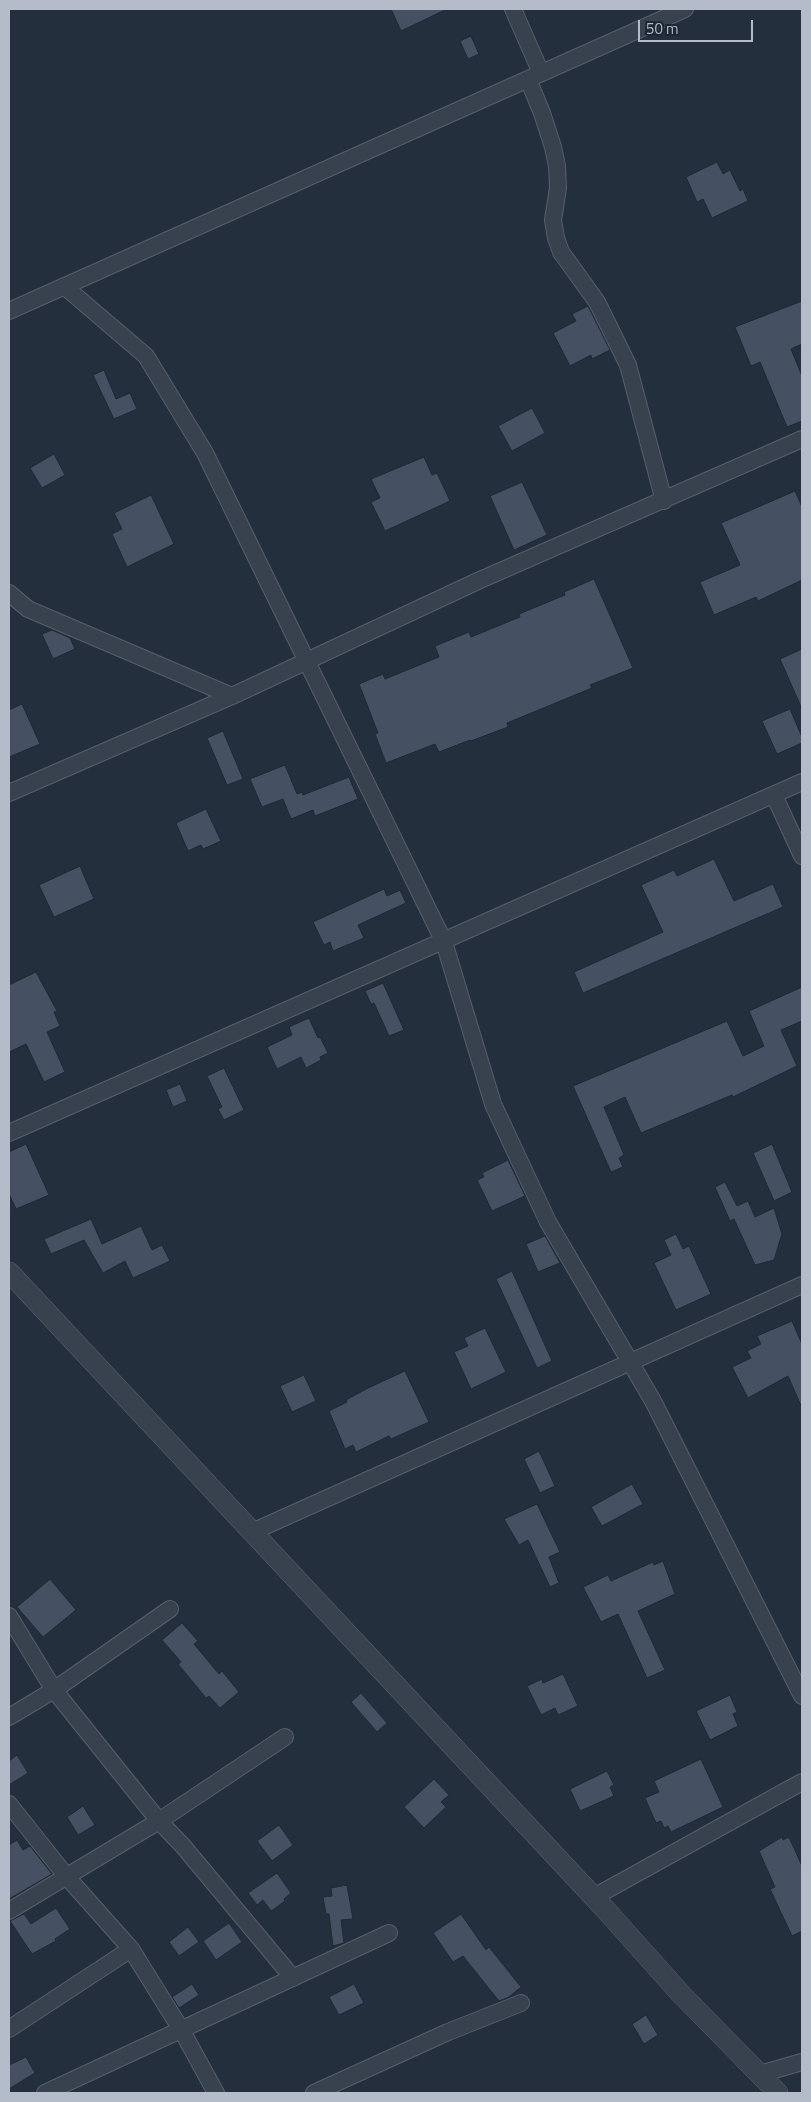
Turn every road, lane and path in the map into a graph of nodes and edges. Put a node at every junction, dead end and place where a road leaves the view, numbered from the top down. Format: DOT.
graph roads {
  1 [pos="512,9"];
  2 [pos="685,9"];
  3 [pos="534,76"];
  4 [pos="64,286"];
  5 [pos="9,311"];
  6 [pos="802,439"];
  7 [pos="664,501"];
  8 [pos="9,593"];
  9 [pos="308,660"];
  10 [pos="232,696"];
  11 [pos="802,782"];
  12 [pos="9,794"];
  13 [pos="774,795"];
  14 [pos="802,856"];
  15 [pos="444,942"];
  16 [pos="9,1133"];
  17 [pos="12,1282"];
  18 [pos="802,1285"];
  19 [pos="630,1362"];
  20 [pos="252,1532"];
  21 [pos="170,1609"];
  22 [pos="9,1616"];
  23 [pos="54,1690"];
  24 [pos="802,1696"];
  25 [pos="9,1717"];
  26 [pos="285,1737"];
  27 [pos="802,1782"];
  28 [pos="9,1804"];
  29 [pos="159,1821"];
  30 [pos="67,1877"];
  31 [pos="594,1897"];
  32 [pos="9,1911"];
  33 [pos="389,1933"];
  34 [pos="131,1949"];
  35 [pos="294,1978"];
  36 [pos="521,2003"];
  37 [pos="9,2029"];
  38 [pos="182,2031"];
  39 [pos="802,2062"];
  40 [pos="760,2074"];
  41 [pos="45,2093"];
  42 [pos="216,2093"];
  43 [pos="314,2093"];
  44 [pos="778,2093"];
  1 -- 3 [label="street"];
  2 -- 3 [label="street"];
  3 -- 4 [label="street"];
  3 -- 7 [label="street"];
  4 -- 5 [label="street"];
  4 -- 9 [label="street"];
  6 -- 7 [label="street"];
  7 -- 9 [label="street"];
  8 -- 10 [label="street"];
  9 -- 10 [label="street"];
  9 -- 15 [label="street"];
  10 -- 12 [label="street"];
  11 -- 13 [label="street"];
  13 -- 14 [label="street"];
  13 -- 15 [label="street"];
  15 -- 16 [label="street"];
  15 -- 19 [label="street"];
  17 -- 20 [label="street"];
  18 -- 19 [label="street"];
  19 -- 20 [label="street"];
  19 -- 24 [label="street"];
  20 -- 31 [label="street"];
  21 -- 23 [label="street"];
  22 -- 23 [label="street"];
  23 -- 25 [label="street"];
  23 -- 29 [label="street"];
  26 -- 29 [label="street"];
  27 -- 31 [label="street"];
  28 -- 30 [label="street"];
  29 -- 30 [label="street"];
  29 -- 35 [label="street"];
  30 -- 32 [label="street"];
  30 -- 34 [label="street"];
  31 -- 40 [label="street"];
  33 -- 35 [label="street"];
  34 -- 37 [label="street"];
  34 -- 38 [label="street"];
  35 -- 38 [label="street"];
  36 -- 43 [label="street"];
  38 -- 41 [label="street"];
  38 -- 42 [label="street"];
  39 -- 40 [label="street"];
  40 -- 44 [label="street"];
}
